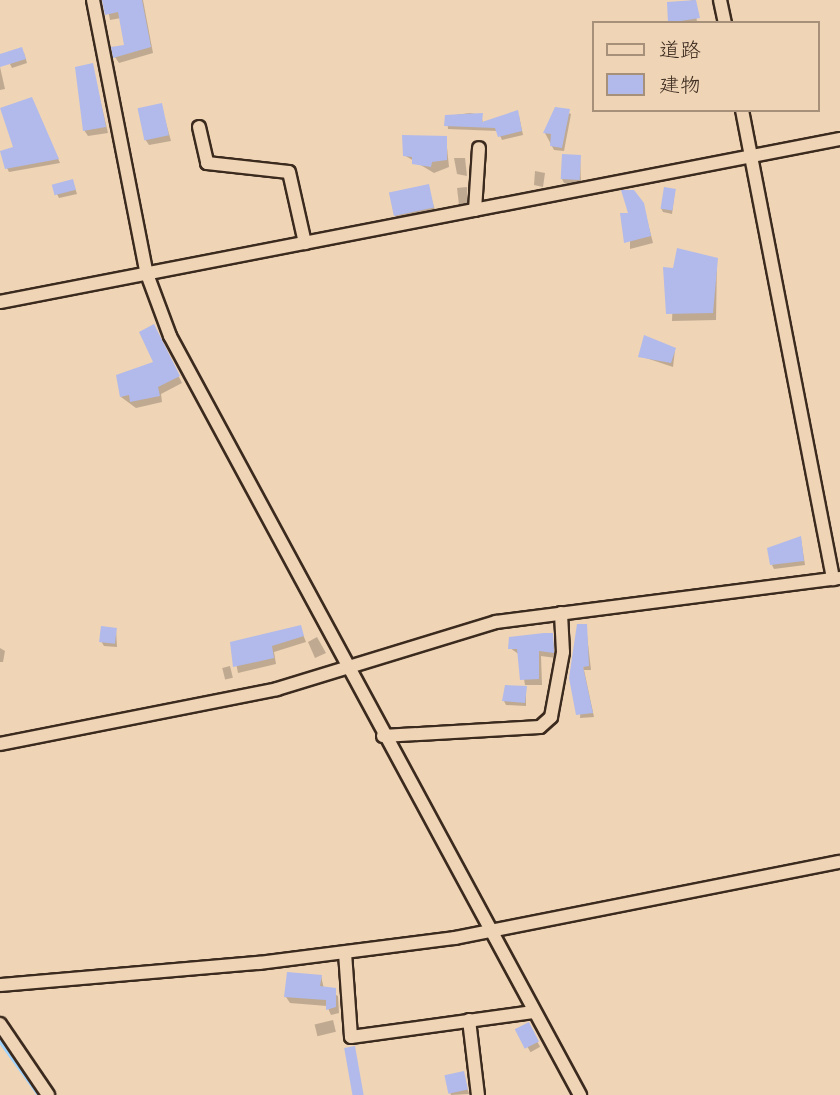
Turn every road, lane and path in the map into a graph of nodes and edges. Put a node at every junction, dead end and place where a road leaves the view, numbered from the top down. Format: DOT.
graph roads {
  1 [pos="93,0"];
  2 [pos="720,0"];
  3 [pos="725,21"];
  4 [pos="742,112"];
  5 [pos="199,127"];
  6 [pos="840,139"];
  7 [pos="479,148"];
  8 [pos="750,156"];
  9 [pos="475,210"];
  10 [pos="305,243"];
  11 [pos="147,274"];
  12 [pos="0,302"];
  13 [pos="837,578"];
  14 [pos="561,613"];
  15 [pos="346,670"];
  16 [pos="383,736"];
  17 [pos="0,744"];
  18 [pos="840,862"];
  19 [pos="488,932"];
  20 [pos="345,953"];
  21 [pos="0,985"];
  22 [pos="533,1012"];
  23 [pos="469,1020"];
  24 [pos="0,1024"];
  25 [pos="48,1095"];
  26 [pos="478,1095"];
  27 [pos="580,1095"];
  1 -- 11 [label="street"];
  2 -- 3 [label="street"];
  4 -- 8 [label="street"];
  5 -- 10 [label="street"];
  6 -- 8 [label="street"];
  7 -- 9 [label="street"];
  8 -- 9 [label="street"];
  8 -- 13 [label="street"];
  9 -- 10 [label="street"];
  10 -- 11 [label="street"];
  11 -- 12 [label="street"];
  11 -- 15 [label="street"];
  13 -- 14 [label="street"];
  14 -- 15 [label="street"];
  14 -- 16 [label="street"];
  15 -- 16 [label="street"];
  15 -- 17 [label="street"];
  16 -- 19 [label="street"];
  18 -- 19 [label="street"];
  19 -- 20 [label="street"];
  19 -- 22 [label="street"];
  20 -- 21 [label="street"];
  20 -- 23 [label="street"];
  22 -- 23 [label="street"];
  22 -- 27 [label="street"];
  23 -- 26 [label="street"];
  24 -- 25 [label="street"];
}
